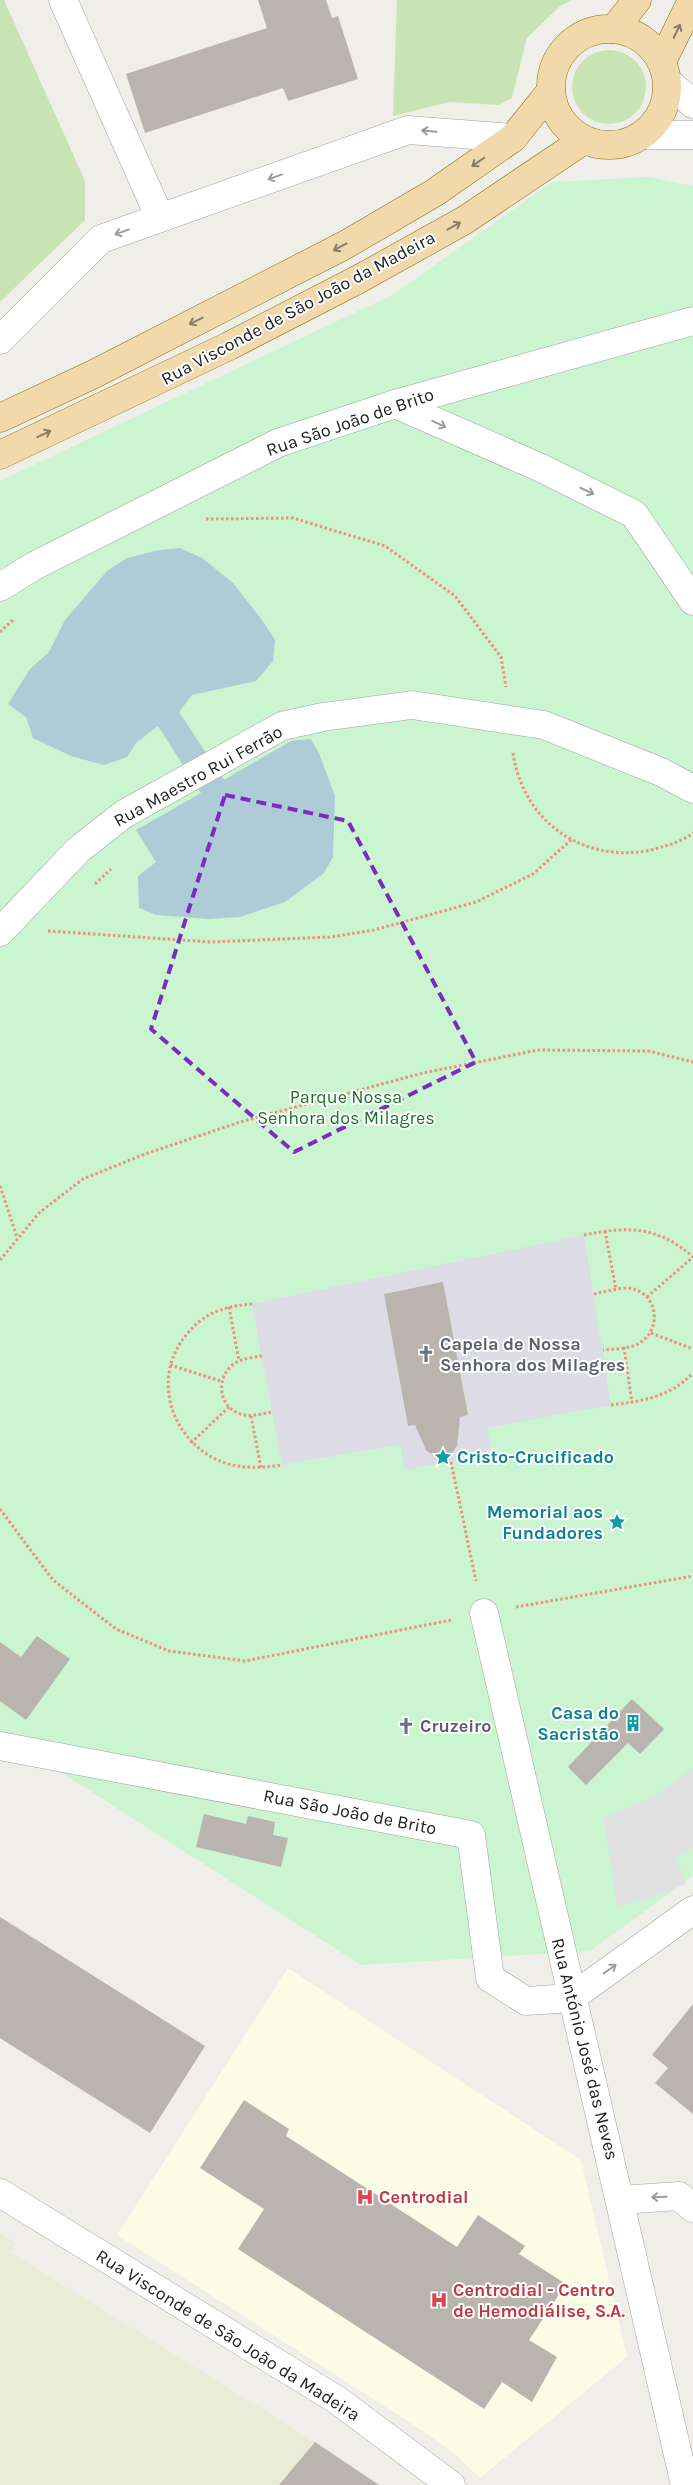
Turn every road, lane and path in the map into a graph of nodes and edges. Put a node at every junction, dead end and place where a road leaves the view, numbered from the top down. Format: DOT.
graph roads {
  1 [pos="63,0"];
  2 [pos="637,0"];
  3 [pos="692,0"];
  4 [pos="614,28"];
  5 [pos="665,72"];
  6 [pos="550,92"];
  7 [pos="693,104"];
  8 [pos="643,135"];
  9 [pos="693,135"];
  10 [pos="513,138"];
  11 [pos="584,140"];
  12 [pos="160,218"];
  13 [pos="693,321"];
  14 [pos="0,340"];
  15 [pos="395,404"];
  16 [pos="0,418"];
  17 [pos="0,455"];
  18 [pos="204,519"];
  19 [pos="0,587"];
  20 [pos="693,601"];
  21 [pos="18,615"];
  22 [pos="0,632"];
  23 [pos="512,720"];
  24 [pos="693,789"];
  25 [pos="693,833"];
  26 [pos="571,840"];
  27 [pos="1,930"];
  28 [pos="693,1062"];
  29 [pos="0,1186"];
  30 [pos="605,1231"];
  31 [pos="584,1235"];
  32 [pos="17,1238"];
  33 [pos="693,1257"];
  34 [pos="0,1260"];
  35 [pos="616,1290"];
  36 [pos="594,1294"];
  37 [pos="647,1297"];
  38 [pos="252,1304"];
  39 [pos="229,1307"];
  40 [pos="651,1334"];
  41 [pos="624,1347"];
  42 [pos="693,1349"];
  43 [pos="603,1350"];
  44 [pos="262,1356"];
  45 [pos="239,1361"];
  46 [pos="170,1365"];
  47 [pos="693,1373"];
  48 [pos="221,1381"];
  49 [pos="632,1403"];
  50 [pos="611,1406"];
  51 [pos="228,1407"];
  52 [pos="272,1412"];
  53 [pos="251,1416"];
  54 [pos="191,1443"];
  55 [pos="451,1462"];
  56 [pos="282,1465"];
  57 [pos="261,1468"];
  58 [pos="0,1509"];
  59 [pos="693,1576"];
  60 [pos="481,1601"];
  61 [pos="0,1746"];
  62 [pos="693,1910"];
  63 [pos="572,1998"];
  64 [pos="0,2193"];
  65 [pos="621,2200"];
  66 [pos="693,2208"];
  67 [pos="450,2485"];
  68 [pos="685,2485"];
  1 -- 12 [label="street"];
  2 -- 4 [label="main road"];
  5 -- 3 [label="main road, one-way"];
  4 -- 5 [label="main road"];
  4 -- 6 [label="main road, Rua Visconde de São João da Madeira"];
  5 -- 7 [label="street"];
  5 -- 8 [label="main road"];
  6 -- 10 [label="main road, Rua Visconde de São João da Madeira"];
  6 -- 11 [label="main road"];
  8 -- 9 [label="street"];
  8 -- 11 [label="main road"];
  10 -- 12 [label="street, one-way"];
  10 -- 16 [label="main road, Rua Visconde de São João da Madeira, one-way"];
  17 -- 11 [label="main road, Rua Visconde de São João da Madeira, one-way"];
  12 -- 14 [label="street, one-way"];
  13 -- 15 [label="street, Rua São João de Brito"];
  15 -- 19 [label="street, Rua São João de Brito"];
  15 -- 20 [label="street, one-way"];
  18 -- 23 [label="path"];
  21 -- 22 [label="path"];
  23 -- 24 [label="street, Rua Maestro Rui Ferrão"];
  23 -- 26 [label="path"];
  23 -- 27 [label="street, Rua Maestro Rui Ferrão"];
  25 -- 26 [label="path"];
  26 -- 27 [label="path"];
  28 -- 32 [label="path"];
  29 -- 32 [label="path"];
  30 -- 31 [label="path"];
  30 -- 33 [label="path"];
  30 -- 35 [label="path"];
  32 -- 34 [label="path"];
  33 -- 37 [label="path"];
  35 -- 36 [label="path"];
  35 -- 37 [label="path"];
  37 -- 40 [label="path"];
  38 -- 39 [label="path"];
  39 -- 45 [label="path"];
  39 -- 46 [label="path"];
  40 -- 41 [label="path"];
  40 -- 42 [label="path"];
  41 -- 43 [label="path"];
  41 -- 49 [label="path"];
  44 -- 45 [label="path"];
  45 -- 48 [label="path"];
  46 -- 48 [label="path"];
  46 -- 54 [label="path"];
  47 -- 49 [label="path"];
  48 -- 51 [label="path"];
  49 -- 50 [label="path"];
  51 -- 53 [label="path"];
  51 -- 54 [label="path"];
  52 -- 53 [label="path"];
  53 -- 57 [label="path"];
  54 -- 57 [label="path"];
  55 -- 60 [label="path"];
  56 -- 57 [label="path"];
  58 -- 60 [label="path"];
  59 -- 60 [label="path"];
  60 -- 63 [label="street, Rua António José das Neves"];
  61 -- 63 [label="street, Rua São João de Brito"];
  63 -- 62 [label="street, one-way"];
  63 -- 65 [label="street, Rua António José das Neves"];
  64 -- 67 [label="street, Rua Visconde de São João da Madeira"];
  66 -- 65 [label="street, one-way"];
  65 -- 68 [label="street, Rua António José das Neves"];
}
